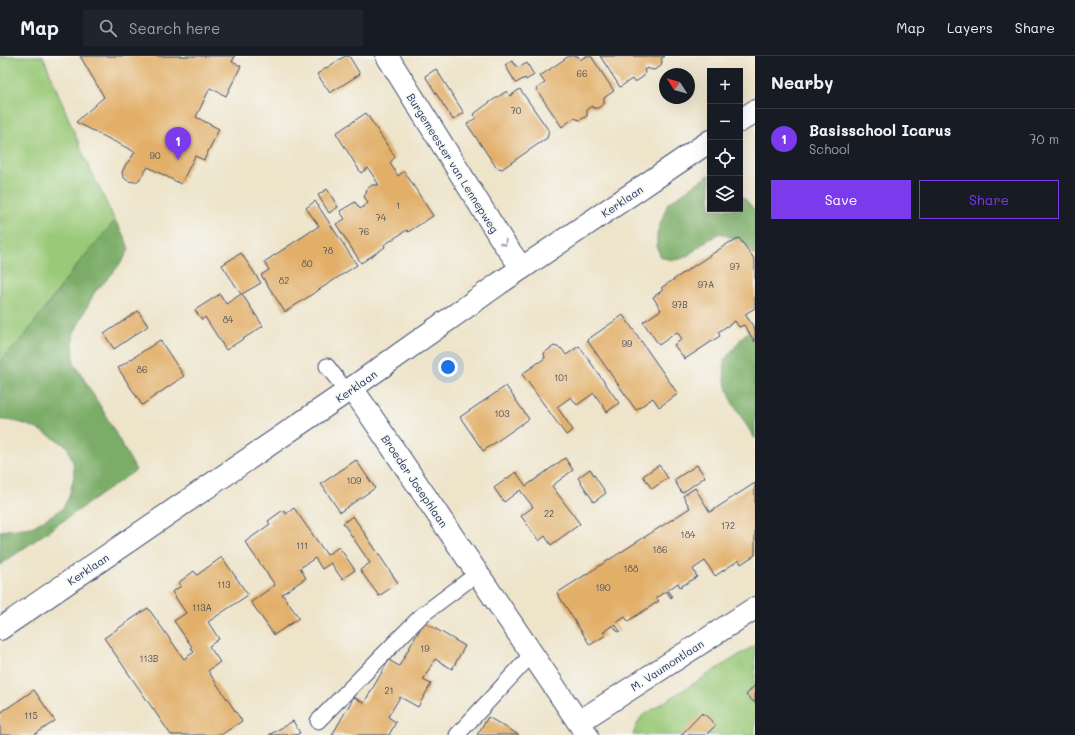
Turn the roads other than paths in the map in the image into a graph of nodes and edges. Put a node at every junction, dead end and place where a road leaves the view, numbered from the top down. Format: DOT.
graph roads {
  1 [pos="386,56"];
  2 [pos="755,110"];
  3 [pos="743,119"];
  4 [pos="707,143"];
  5 [pos="522,268"];
  6 [pos="327,366"];
  7 [pos="350,390"];
  8 [pos="478,573"];
  9 [pos="755,608"];
  10 [pos="0,629"];
  11 [pos="533,653"];
  12 [pos="318,721"];
  13 [pos="583,728"];
  14 [pos="457,735"];
  1 -- 5 [label="street, Burgemeester van Lennepweg, one-way"];
  2 -- 3 [label="street"];
  4 -- 5 [label="street, Kerklaan"];
  5 -- 7 [label="street, Kerklaan"];
  6 -- 7 [label="lane"];
  7 -- 8 [label="street, Broeder Josephlaan"];
  7 -- 10 [label="street, Kerklaan"];
  8 -- 11 [label="street, Broeder Josephlaan"];
  8 -- 12 [label="lane"];
  9 -- 13 [label="street, M. Vaumontlaan"];
  11 -- 13 [label="street, Broeder Josephlaan"];
  11 -- 14 [label="lane"];
}
